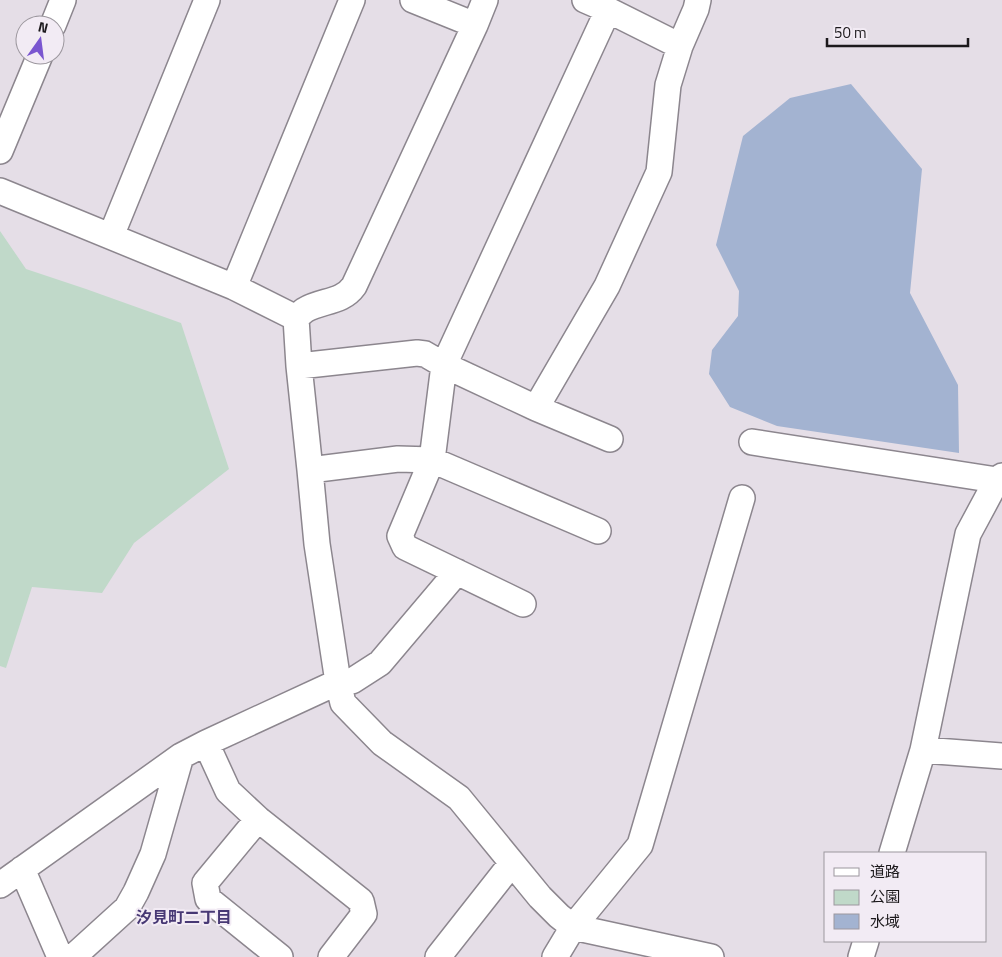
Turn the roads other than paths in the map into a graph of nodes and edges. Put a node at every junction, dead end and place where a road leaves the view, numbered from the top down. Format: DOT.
graph roads {
  1 [pos="63,0"];
  2 [pos="207,0"];
  3 [pos="352,0"];
  4 [pos="413,0"];
  5 [pos="486,0"];
  6 [pos="585,0"];
  7 [pos="698,0"];
  8 [pos="608,10"];
  9 [pos="57,15"];
  10 [pos="475,25"];
  11 [pos="680,46"];
  12 [pos="36,65"];
  13 [pos="0,151"];
  14 [pos="0,191"];
  15 [pos="111,236"];
  16 [pos="234,288"];
  17 [pos="296,318"];
  18 [pos="444,365"];
  19 [pos="299,366"];
  20 [pos="536,408"];
  21 [pos="610,439"];
  22 [pos="752,442"];
  23 [pos="432,460"];
  24 [pos="310,470"];
  25 [pos="1000,479"];
  26 [pos="742,498"];
  27 [pos="598,531"];
  28 [pos="457,572"];
  29 [pos="523,604"];
  30 [pos="338,682"];
  31 [pos="206,742"];
  32 [pos="923,750"];
  33 [pos="181,756"];
  34 [pos="1002,756"];
  35 [pos="258,819"];
  36 [pos="892,852"];
  37 [pos="512,863"];
  38 [pos="22,868"];
  39 [pos="0,885"];
  40 [pos="573,927"];
  41 [pos="866,942"];
  42 [pos="60,957"];
  43 [pos="73,957"];
  44 [pos="280,957"];
  45 [pos="331,957"];
  46 [pos="438,957"];
  47 [pos="554,957"];
  48 [pos="711,957"];
  49 [pos="861,957"];
  1 -- 9 [label="street"];
  2 -- 15 [label="street"];
  3 -- 16 [label="street"];
  4 -- 10 [label="street"];
  5 -- 10 [label="street"];
  6 -- 8 [label="street"];
  7 -- 11 [label="street"];
  8 -- 11 [label="street"];
  8 -- 18 [label="street"];
  10 -- 17 [label="street"];
  11 -- 20 [label="street"];
  12 -- 13 [label="street"];
  14 -- 15 [label="street"];
  15 -- 16 [label="street"];
  16 -- 17 [label="street"];
  17 -- 19 [label="street"];
  18 -- 19 [label="street"];
  18 -- 20 [label="street"];
  18 -- 23 [label="street"];
  19 -- 24 [label="street"];
  20 -- 21 [label="street"];
  22 -- 25 [label="street"];
  23 -- 24 [label="street"];
  23 -- 27 [label="street"];
  23 -- 28 [label="street"];
  24 -- 30 [label="street"];
  25 -- 32 [label="street"];
  26 -- 40 [label="street"];
  28 -- 29 [label="street"];
  28 -- 30 [label="street"];
  30 -- 31 [label="street"];
  30 -- 37 [label="street"];
  31 -- 33 [label="street"];
  31 -- 35 [label="street"];
  32 -- 34 [label="street"];
  32 -- 36 [label="street"];
  33 -- 38 [label="street"];
  33 -- 43 [label="street"];
  35 -- 44 [label="street"];
  35 -- 45 [label="street"];
  37 -- 40 [label="street"];
  37 -- 46 [label="street"];
  38 -- 39 [label="street"];
  38 -- 42 [label="street"];
  40 -- 47 [label="street"];
  40 -- 48 [label="street"];
  41 -- 49 [label="street"];
}
